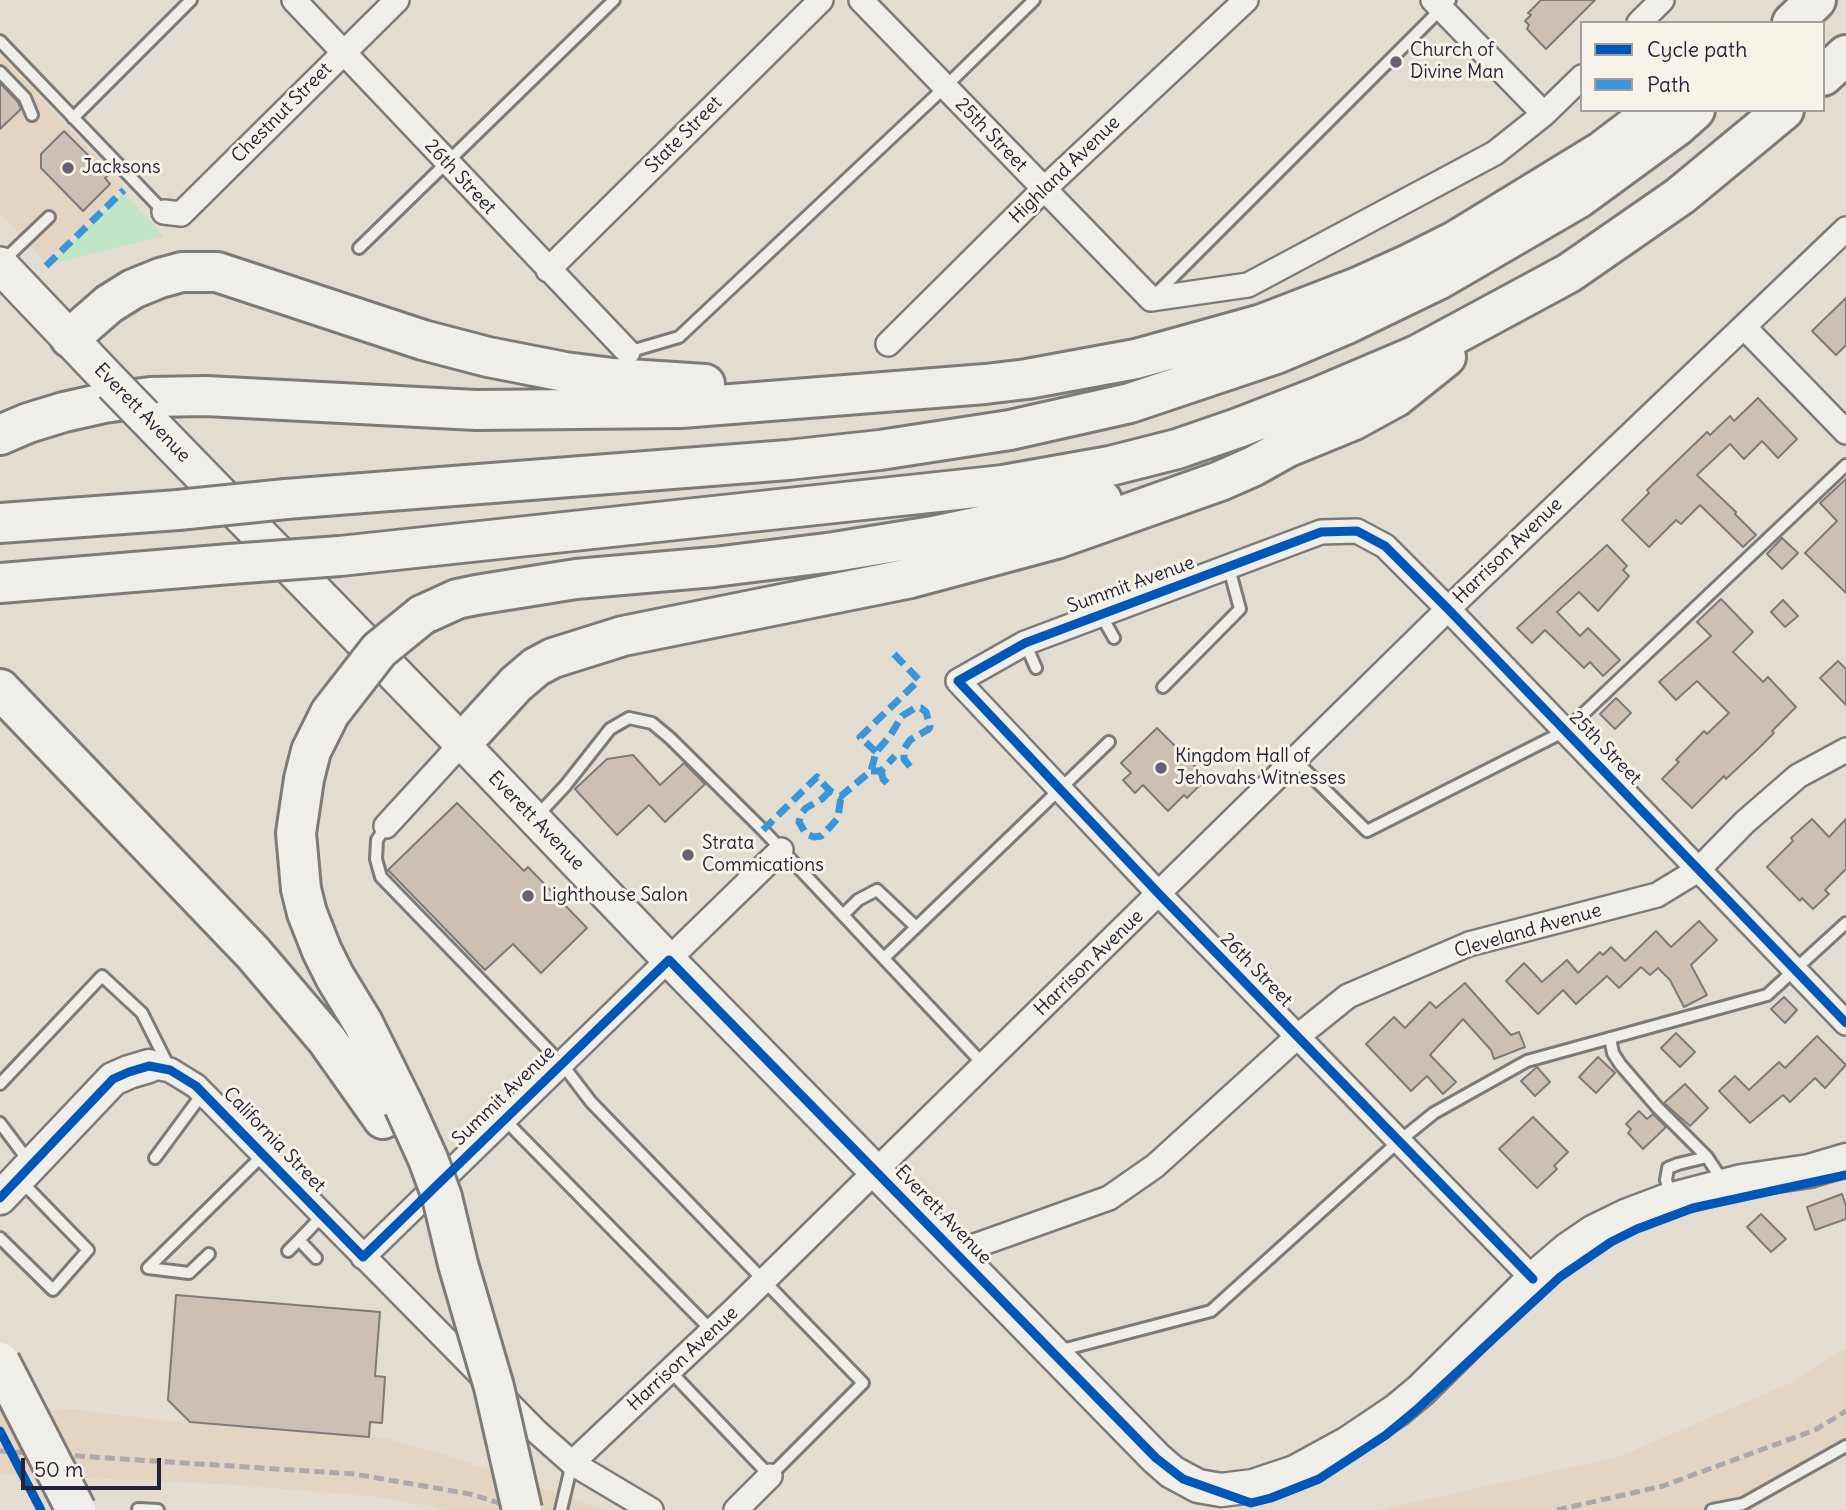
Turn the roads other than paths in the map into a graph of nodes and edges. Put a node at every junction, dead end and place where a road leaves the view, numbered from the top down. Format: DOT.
graph roads {
  1 [pos="191,0"];
  2 [pos="294,0"];
  3 [pos="397,0"];
  4 [pos="614,0"];
  5 [pos="821,0"];
  6 [pos="861,0"];
  7 [pos="1034,0"];
  8 [pos="1246,0"];
  9 [pos="1662,0"];
  10 [pos="1816,0"];
  11 [pos="1442,3"];
  12 [pos="1641,21"];
  13 [pos="1794,21"];
  14 [pos="0,41"];
  15 [pos="344,52"];
  16 [pos="1846,55"];
  17 [pos="0,72"];
  18 [pos="1825,74"];
  19 [pos="1580,79"];
  20 [pos="945,87"];
  21 [pos="1653,112"];
  22 [pos="1693,112"];
  23 [pos="1782,112"];
  24 [pos="1544,114"];
  25 [pos="32,115"];
  26 [pos="73,118"];
  27 [pos="447,162"];
  28 [pos="1044,189"];
  29 [pos="163,212"];
  30 [pos="48,217"];
  31 [pos="1846,229"];
  32 [pos="359,248"];
  33 [pos="0,265"];
  34 [pos="548,270"];
  35 [pos="1151,299"];
  36 [pos="1497,312"];
  37 [pos="1744,327"];
  38 [pos="70,338"];
  39 [pos="888,344"];
  40 [pos="628,352"];
  41 [pos="907,391"];
  42 [pos="1846,432"];
  43 [pos="0,435"];
  44 [pos="1286,448"];
  45 [pos="1846,465"];
  46 [pos="6,523"];
  47 [pos="1321,532"];
  48 [pos="1229,568"];
  49 [pos="0,583"];
  50 [pos="1448,609"];
  51 [pos="1101,615"];
  52 [pos="1114,638"];
  53 [pos="1025,643"];
  54 [pos="1037,668"];
  55 [pos="958,681"];
  56 [pos="1163,687"];
  57 [pos="0,689"];
  58 [pos="0,710"];
  59 [pos="1565,731"];
  60 [pos="1109,742"];
  61 [pos="462,743"];
  62 [pos="1846,750"];
  63 [pos="1295,760"];
  64 [pos="91,784"];
  65 [pos="1061,790"];
  66 [pos="535,819"];
  67 [pos="386,826"];
  68 [pos="781,849"];
  69 [pos="1698,870"];
  70 [pos="1159,894"];
  71 [pos="843,915"];
  72 [pos="1846,923"];
  73 [pos="916,928"];
  74 [pos="884,958"];
  75 [pos="669,960"];
  76 [pos="1794,970"];
  77 [pos="1846,1023"];
  78 [pos="1297,1037"];
  79 [pos="1610,1038"];
  80 [pos="562,1064"];
  81 [pos="985,1065"];
  82 [pos="160,1068"];
  83 [pos="0,1084"];
  84 [pos="203,1093"];
  85 [pos="393,1112"];
  86 [pos="505,1119"];
  87 [pos="0,1124"];
  88 [pos="1398,1142"];
  89 [pos="264,1155"];
  90 [pos="1707,1157"];
  91 [pos="155,1158"];
  92 [pos="1846,1160"];
  93 [pos="876,1172"];
  94 [pos="17,1180"];
  95 [pos="1726,1186"];
  96 [pos="1672,1199"];
  97 [pos="323,1215"];
  98 [pos="0,1238"];
  99 [pos="299,1240"];
  100 [pos="288,1251"];
  101 [pos="955,1253"];
  102 [pos="209,1254"];
  103 [pos="363,1256"];
  104 [pos="316,1258"];
  105 [pos="1533,1279"];
  106 [pos="765,1280"];
  107 [pos="712,1331"];
  108 [pos="1052,1352"];
  109 [pos="0,1362"];
  110 [pos="670,1371"];
  111 [pos="1846,1446"];
  112 [pos="572,1463"];
  113 [pos="770,1476"];
  114 [pos="138,1509"];
  115 [pos="76,1510"];
  116 [pos="158,1510"];
  117 [pos="522,1510"];
  118 [pos="561,1510"];
  119 [pos="651,1510"];
  120 [pos="736,1510"];
  121 [pos="1712,1510"];
  1 -- 26 [label="lane"];
  2 -- 15 [label="street, 26th Street"];
  3 -- 15 [label="street, Chestnut Street"];
  4 -- 27 [label="lane"];
  5 -- 34 [label="street, State Street"];
  6 -- 20 [label="street, 25th Street"];
  7 -- 20 [label="lane"];
  8 -- 28 [label="street, Highland Avenue"];
  9 -- 12 [label="street"];
  10 -- 13 [label="highway"];
  11 -- 24 [label="street"];
  11 -- 35 [label="lane"];
  14 -- 26 [label="lane"];
  15 -- 27 [label="street, 26th Street"];
  15 -- 29 [label="street, Chestnut Street"];
  16 -- 18 [label="highway"];
  17 -- 25 [label="lane"];
  19 -- 24 [label="street"];
  20 -- 28 [label="street, 25th Street"];
  20 -- 40 [label="lane"];
  21 -- 41 [label="highway"];
  22 -- 46 [label="highway, bridge"];
  23 -- 36 [label="highway"];
  24 -- 35 [label="street"];
  26 -- 29 [label="lane"];
  27 -- 32 [label="lane"];
  27 -- 34 [label="street, 26th Street"];
  28 -- 35 [label="street, 25th Street"];
  28 -- 39 [label="street, Highland Avenue"];
  30 -- 33 [label="lane"];
  31 -- 37 [label="street, Harrison Avenue"];
  33 -- 38 [label="main road, Everett Avenue"];
  34 -- 40 [label="street, 26th Street"];
  36 -- 44 [label="highway"];
  36 -- 49 [label="highway, bridge"];
  37 -- 42 [label="street"];
  37 -- 50 [label="street, Harrison Avenue"];
  38 -- 41 [label="highway"];
  38 -- 61 [label="main road, Everett Avenue, bridge"];
  41 -- 43 [label="highway"];
  44 -- 61 [label="highway"];
  44 -- 85 [label="highway, bridge"];
  45 -- 59 [label="lane"];
  47 -- 48 [label="street, Summit Avenue"];
  47 -- 50 [label="street, 25th Street"];
  48 -- 51 [label="street, Summit Avenue"];
  48 -- 56 [label="lane"];
  50 -- 59 [label="street, 25th Street"];
  50 -- 63 [label="street, Harrison Avenue"];
  51 -- 52 [label="lane"];
  51 -- 53 [label="street, Summit Avenue"];
  53 -- 54 [label="lane"];
  53 -- 55 [label="street, Summit Avenue"];
  55 -- 65 [label="street, 26th Street"];
  57 -- 64 [label="highway"];
  58 -- 64 [label="highway"];
  59 -- 63 [label="lane"];
  59 -- 69 [label="street, 25th Street"];
  60 -- 65 [label="lane"];
  61 -- 66 [label="main road, Everett Avenue"];
  61 -- 67 [label="street"];
  62 -- 69 [label="street, Cleveland Avenue"];
  63 -- 70 [label="street, Harrison Avenue"];
  64 -- 85 [label="highway"];
  65 -- 70 [label="street, 26th Street"];
  65 -- 73 [label="lane"];
  66 -- 68 [label="lane"];
  66 -- 75 [label="main road, Everett Avenue"];
  67 -- 80 [label="lane"];
  68 -- 71 [label="lane"];
  68 -- 75 [label="street, Summit Avenue"];
  69 -- 76 [label="street, 25th Street"];
  69 -- 78 [label="street, Cleveland Avenue"];
  70 -- 78 [label="street, 26th Street"];
  70 -- 81 [label="street, Harrison Avenue"];
  71 -- 73 [label="lane"];
  71 -- 74 [label="lane"];
  72 -- 76 [label="lane"];
  73 -- 74 [label="lane"];
  74 -- 81 [label="lane"];
  75 -- 80 [label="street, Summit Avenue"];
  75 -- 93 [label="main road, Everett Avenue"];
  76 -- 77 [label="street, 25th Street"];
  76 -- 79 [label="lane"];
  78 -- 88 [label="street, 26th Street"];
  78 -- 101 [label="street, Cleveland Avenue"];
  79 -- 88 [label="lane"];
  79 -- 90 [label="lane"];
  80 -- 86 [label="street, Summit Avenue"];
  80 -- 106 [label="lane"];
  81 -- 93 [label="street, Harrison Avenue"];
  82 -- 83 [label="lane"];
  82 -- 84 [label="street, California Street"];
  82 -- 94 [label="main road"];
  84 -- 89 [label="street, California Street"];
  84 -- 91 [label="lane"];
  85 -- 117 [label="highway, bridge"];
  86 -- 103 [label="street, Summit Avenue"];
  86 -- 107 [label="lane"];
  87 -- 94 [label="lane"];
  88 -- 105 [label="street, 26th Street"];
  88 -- 108 [label="lane"];
  89 -- 97 [label="street, California Street"];
  89 -- 102 [label="lane"];
  90 -- 95 [label="lane"];
  90 -- 96 [label="lane"];
  92 -- 95 [label="main road"];
  93 -- 101 [label="main road, Everett Avenue"];
  93 -- 106 [label="street, Harrison Avenue"];
  94 -- 98 [label="lane"];
  95 -- 96 [label="main road"];
  96 -- 105 [label="main road"];
  97 -- 99 [label="lane"];
  97 -- 103 [label="street, California Street"];
  99 -- 100 [label="lane"];
  99 -- 104 [label="lane"];
  101 -- 108 [label="main road, Everett Avenue"];
  103 -- 112 [label="street, California Street"];
  105 -- 108 [label="main road, Everett Avenue"];
  106 -- 107 [label="street, Harrison Avenue"];
  106 -- 113 [label="lane"];
  107 -- 110 [label="street, Harrison Avenue"];
  109 -- 115 [label="highway, bridge"];
  110 -- 112 [label="street, Harrison Avenue"];
  110 -- 113 [label="lane"];
  111 -- 121 [label="lane"];
  112 -- 118 [label="lane"];
  112 -- 119 [label="street, California Street"];
  113 -- 120 [label="street"];
  114 -- 116 [label="lane"];
}
